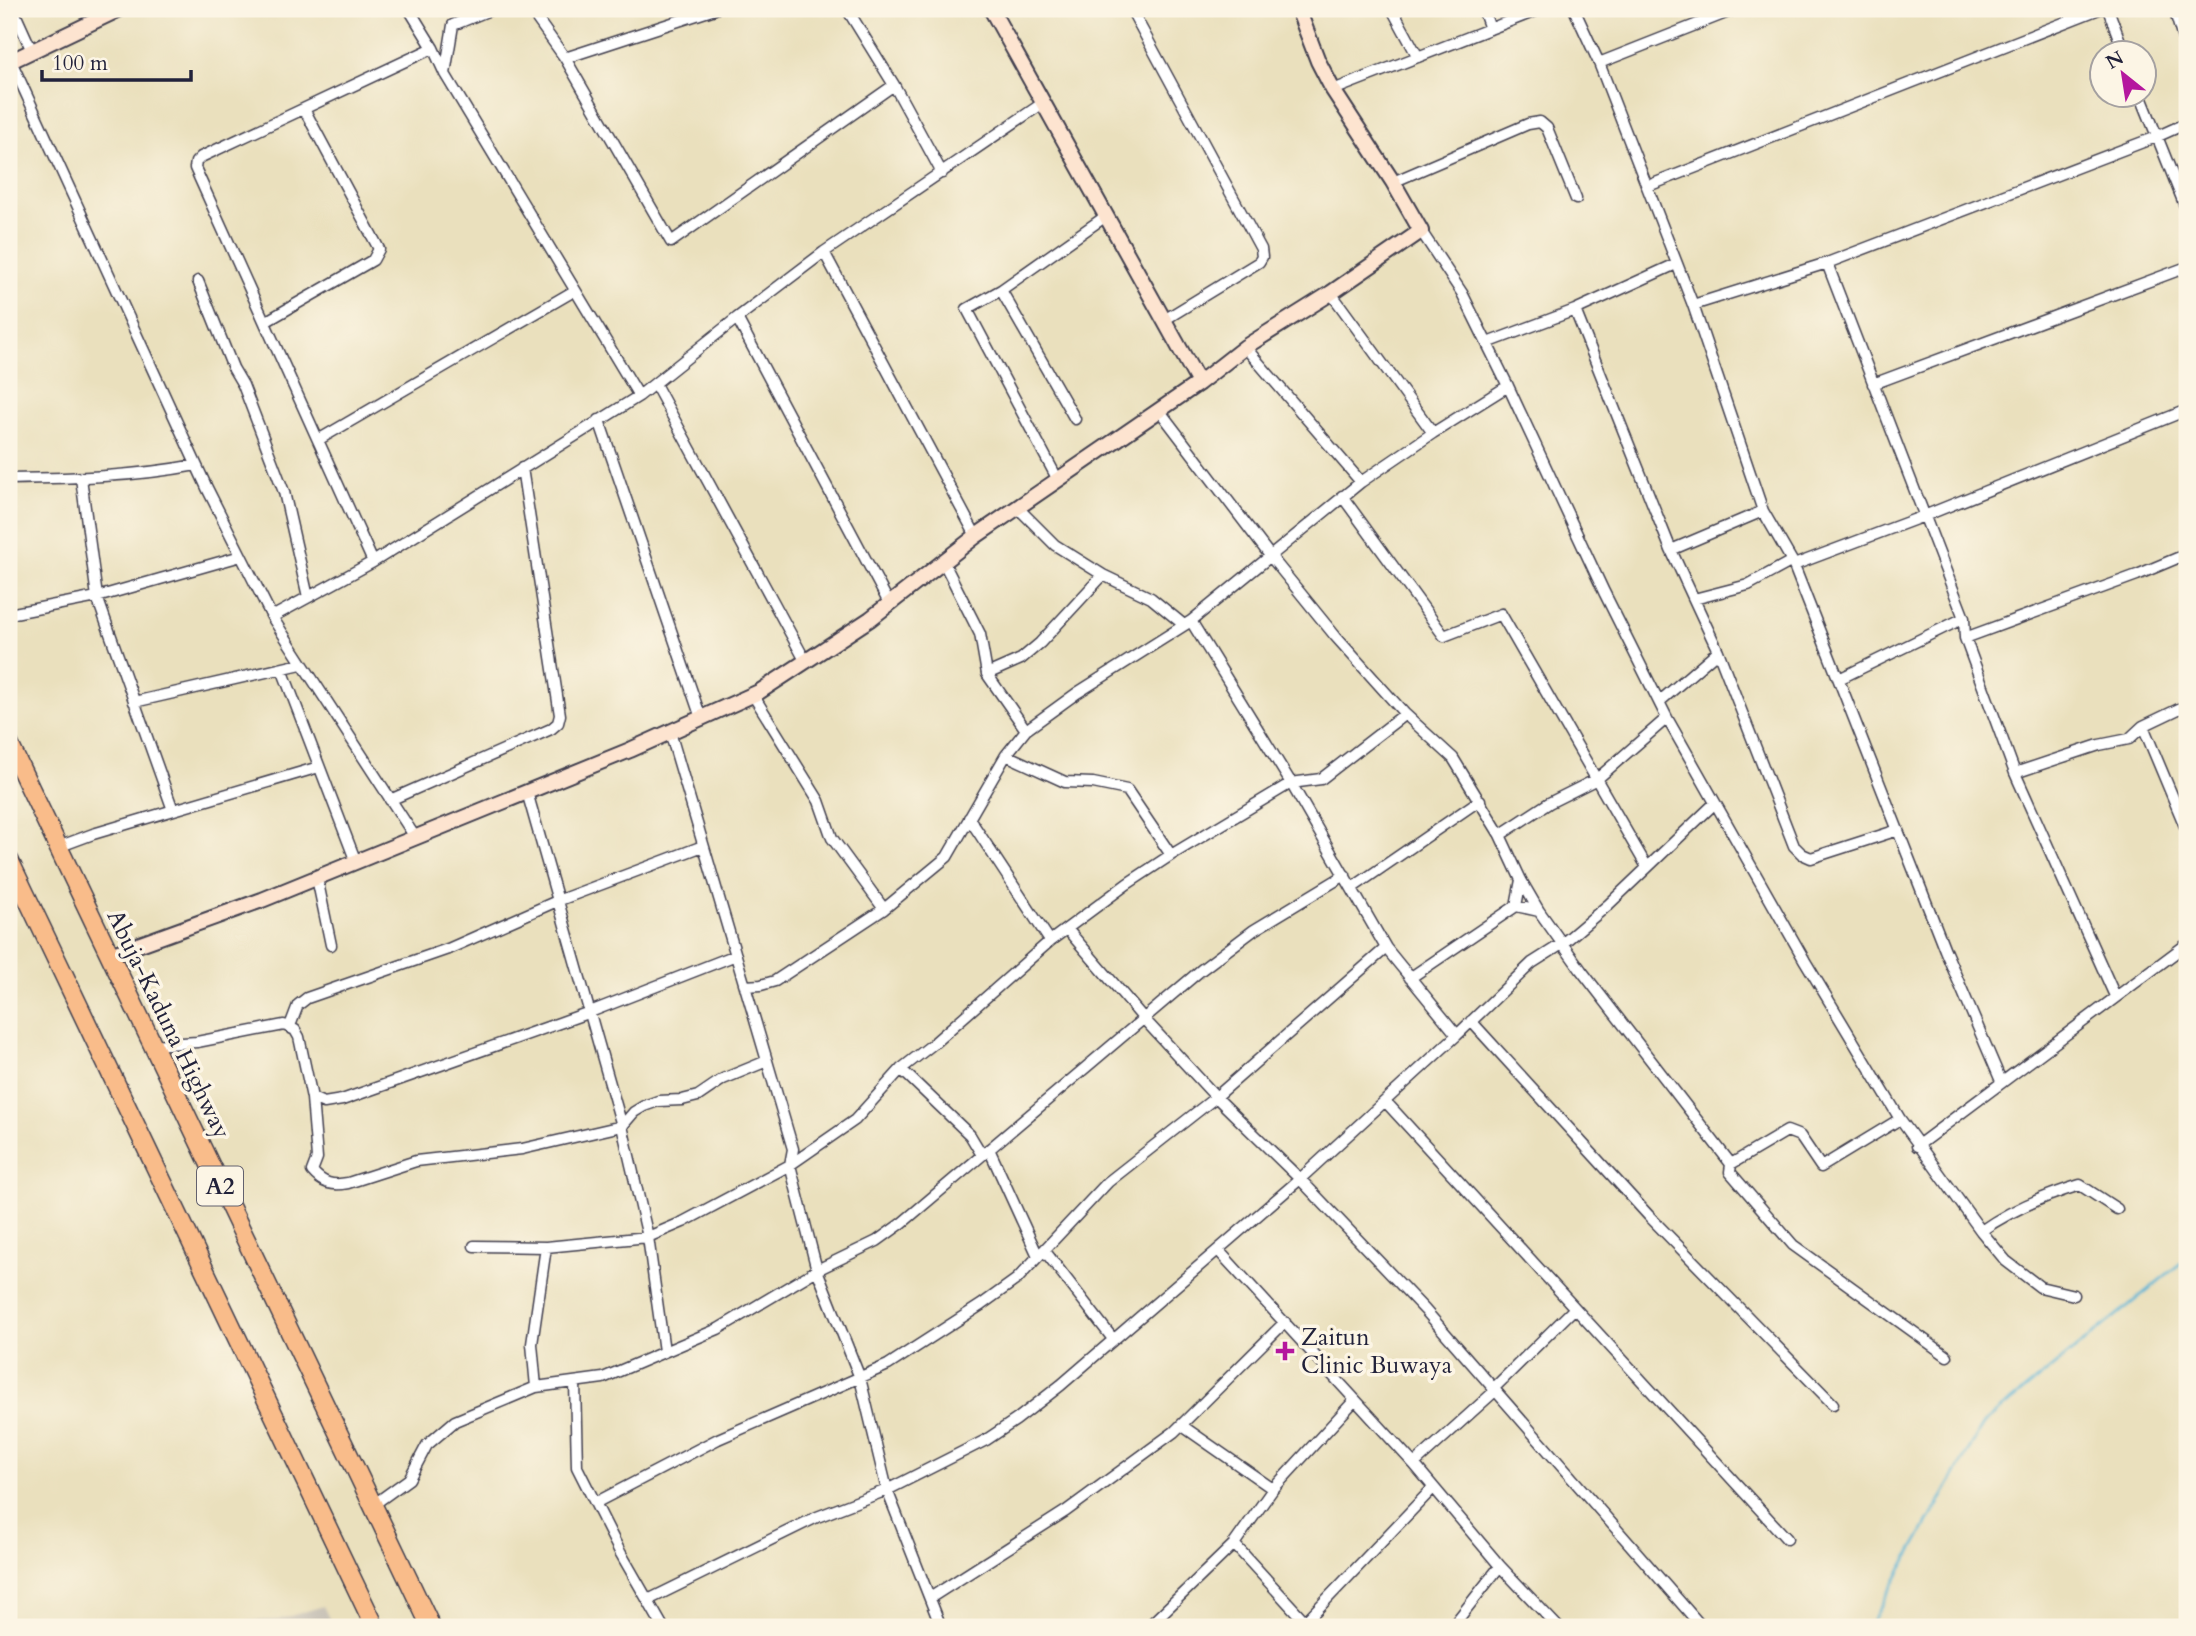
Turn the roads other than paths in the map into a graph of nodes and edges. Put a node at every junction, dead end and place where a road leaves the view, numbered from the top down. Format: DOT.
graph roads {
  1 [pos="13,9"];
  2 [pos="120,9"];
  3 [pos="409,9"];
  4 [pos="492,9"];
  5 [pos="530,9"];
  6 [pos="715,9"];
  7 [pos="847,9"];
  8 [pos="991,9"];
  9 [pos="1130,9"];
  10 [pos="1298,9"];
  11 [pos="1392,9"];
  12 [pos="1483,9"];
  13 [pos="1541,9"];
  14 [pos="1574,9"];
  15 [pos="1736,9"];
  16 [pos="2099,9"];
  17 [pos="2108,9"];
  18 [pos="2174,9"];
  19 [pos="1490,29"];
  20 [pos="2119,38"];
  21 [pos="433,48"];
  22 [pos="32,51"];
  23 [pos="2187,52"];
  24 [pos="1418,57"];
  25 [pos="565,58"];
  26 [pos="10,62"];
  27 [pos="1599,63"];
  28 [pos="445,74"];
  29 [pos="894,85"];
  30 [pos="1333,90"];
  31 [pos="1043,103"];
  32 [pos="2145,108"];
  33 [pos="304,109"];
  34 [pos="2187,122"];
  35 [pos="2156,137"];
  36 [pos="942,173"];
  37 [pos="1393,182"];
  38 [pos="1648,186"];
  39 [pos="1576,199"];
  40 [pos="2187,211"];
  41 [pos="1106,216"];
  42 [pos="1421,231"];
  43 [pos="824,252"];
  44 [pos="1827,263"];
  45 [pos="1676,264"];
  46 [pos="2187,267"];
  47 [pos="198,281"];
  48 [pos="1001,290"];
  49 [pos="574,291"];
  50 [pos="1331,293"];
  51 [pos="1693,305"];
  52 [pos="1575,310"];
  53 [pos="737,317"];
  54 [pos="1164,320"];
  55 [pos="265,322"];
  56 [pos="1487,343"];
  57 [pos="1245,347"];
  58 [pos="1199,383"];
  59 [pos="655,384"];
  60 [pos="1872,384"];
  61 [pos="1508,386"];
  62 [pos="639,396"];
  63 [pos="1159,410"];
  64 [pos="2187,410"];
  65 [pos="1075,419"];
  66 [pos="599,420"];
  67 [pos="1433,433"];
  68 [pos="318,440"];
  69 [pos="196,465"];
  70 [pos="522,468"];
  71 [pos="81,478"];
  72 [pos="9,479"];
  73 [pos="1058,480"];
  74 [pos="1361,482"];
  75 [pos="1342,496"];
  76 [pos="1018,508"];
  77 [pos="1763,511"];
  78 [pos="1924,516"];
  79 [pos="976,536"];
  80 [pos="1671,550"];
  81 [pos="2187,554"];
  82 [pos="241,556"];
  83 [pos="1271,557"];
  84 [pos="943,561"];
  85 [pos="373,562"];
  86 [pos="1793,563"];
  87 [pos="1103,575"];
  88 [pos="97,597"];
  89 [pos="308,597"];
  90 [pos="1695,598"];
  91 [pos="890,605"];
  92 [pos="9,614"];
  93 [pos="272,617"];
  94 [pos="1964,618"];
  95 [pos="1187,623"];
  96 [pos="1965,638"];
  97 [pos="1718,651"];
  98 [pos="806,662"];
  99 [pos="301,664"];
  100 [pos="282,669"];
  101 [pos="988,674"];
  102 [pos="1839,679"];
  103 [pos="753,695"];
  104 [pos="134,702"];
  105 [pos="1659,702"];
  106 [pos="2187,705"];
  107 [pos="1405,714"];
  108 [pos="701,718"];
  109 [pos="1667,718"];
  110 [pos="2143,726"];
  111 [pos="1026,730"];
  112 [pos="670,733"];
  113 [pos="9,744"];
  114 [pos="1006,755"];
  115 [pos="319,767"];
  116 [pos="2015,773"];
  117 [pos="1597,779"];
  118 [pos="1291,783"];
  119 [pos="527,792"];
  120 [pos="390,800"];
  121 [pos="1480,800"];
  122 [pos="1714,804"];
  123 [pos="173,810"];
  124 [pos="969,818"];
  125 [pos="1898,830"];
  126 [pos="2187,831"];
  127 [pos="1500,835"];
  128 [pos="415,838"];
  129 [pos="703,846"];
  130 [pos="58,847"];
  131 [pos="1171,855"];
  132 [pos="9,860"];
  133 [pos="356,862"];
  134 [pos="1647,867"];
  135 [pos="1345,875"];
  136 [pos="317,878"];
  137 [pos="1521,880"];
  138 [pos="1352,888"];
  139 [pos="557,901"];
  140 [pos="1516,906"];
  141 [pos="884,909"];
  142 [pos="1539,911"];
  143 [pos="1067,929"];
  144 [pos="1050,941"];
  145 [pos="1562,944"];
  146 [pos="2187,944"];
  147 [pos="331,945"];
  148 [pos="1386,948"];
  149 [pos="110,955"];
  150 [pos="736,955"];
  151 [pos="1410,978"];
  152 [pos="745,986"];
  153 [pos="2115,996"];
  154 [pos="590,1012"];
  155 [pos="1144,1019"];
  156 [pos="1471,1021"];
  157 [pos="290,1026"];
  158 [pos="1457,1035"];
  159 [pos="152,1045"];
  160 [pos="767,1061"];
  161 [pos="901,1069"];
  162 [pos="2001,1081"];
  163 [pos="1216,1097"];
  164 [pos="312,1098"];
  165 [pos="1385,1101"];
  166 [pos="1900,1119"];
  167 [pos="622,1126"];
  168 [pos="1917,1146"];
  169 [pos="985,1152"];
  170 [pos="1731,1164"];
  171 [pos="790,1165"];
  172 [pos="1300,1179"];
  173 [pos="2117,1209"];
  174 [pos="1981,1231"];
  175 [pos="648,1237"];
  176 [pos="474,1246"];
  177 [pos="545,1247"];
  178 [pos="1218,1250"];
  179 [pos="1041,1253"];
  180 [pos="817,1270"];
  181 [pos="2074,1295"];
  182 [pos="1575,1308"];
  183 [pos="1284,1322"];
  184 [pos="1113,1339"];
  185 [pos="664,1351"];
  186 [pos="1947,1356"];
  187 [pos="860,1378"];
  188 [pos="575,1382"];
  189 [pos="536,1387"];
  190 [pos="1494,1390"];
  191 [pos="1356,1400"];
  192 [pos="1833,1404"];
  193 [pos="1181,1425"];
  194 [pos="1413,1464"];
  195 [pos="1433,1488"];
  196 [pos="1273,1489"];
  197 [pos="887,1490"];
  198 [pos="595,1503"];
  199 [pos="373,1505"];
  200 [pos="1787,1539"];
  201 [pos="1234,1544"];
  202 [pos="1500,1566"];
  203 [pos="930,1598"];
  204 [pos="648,1600"];
  205 [pos="1308,1625"];
  206 [pos="376,1627"];
  207 [pos="431,1627"];
  208 [pos="663,1627"];
  209 [pos="941,1627"];
  210 [pos="1148,1627"];
  211 [pos="1451,1627"];
  212 [pos="1558,1627"];
  213 [pos="1702,1627"];
  1 -- 22 [label="street"];
  2 -- 22 [label="street"];
  3 -- 21 [label="street"];
  4 -- 28 [label="street"];
  5 -- 25 [label="street"];
  6 -- 25 [label="street"];
  7 -- 29 [label="street"];
  8 -- 31 [label="street"];
  9 -- 54 [label="street"];
  10 -- 30 [label="street"];
  11 -- 24 [label="street"];
  12 -- 19 [label="street"];
  13 -- 19 [label="street"];
  14 -- 27 [label="street"];
  15 -- 27 [label="street"];
  16 -- 38 [label="street"];
  17 -- 20 [label="street"];
  18 -- 23 [label="street"];
  19 -- 24 [label="street"];
  21 -- 28 [label="street"];
  21 -- 33 [label="street"];
  22 -- 26 [label="street"];
  24 -- 30 [label="street"];
  25 -- 29 [label="street"];
  26 -- 69 [label="street"];
  27 -- 38 [label="street"];
  28 -- 49 [label="street"];
  29 -- 36 [label="street"];
  30 -- 37 [label="street"];
  31 -- 36 [label="street"];
  31 -- 41 [label="street"];
  32 -- 35 [label="street"];
  33 -- 55 [label="street"];
  33 -- 55 [label="street"];
  34 -- 35 [label="street"];
  35 -- 40 [label="street"];
  35 -- 44 [label="street"];
  36 -- 43 [label="street"];
  37 -- 39 [label="street"];
  37 -- 42 [label="street"];
  38 -- 45 [label="street"];
  41 -- 48 [label="street"];
  41 -- 54 [label="street"];
  42 -- 50 [label="street"];
  42 -- 56 [label="street"];
  43 -- 53 [label="street"];
  43 -- 79 [label="street"];
  44 -- 51 [label="street"];
  44 -- 60 [label="street"];
  45 -- 51 [label="street"];
  45 -- 52 [label="street"];
  46 -- 60 [label="street"];
  47 -- 89 [label="street"];
  48 -- 65 [label="street"];
  48 -- 73 [label="street"];
  49 -- 62 [label="street"];
  49 -- 68 [label="street"];
  50 -- 57 [label="street"];
  50 -- 67 [label="street"];
  51 -- 77 [label="street"];
  52 -- 56 [label="street"];
  52 -- 80 [label="street"];
  53 -- 59 [label="street"];
  53 -- 91 [label="street"];
  54 -- 58 [label="street"];
  55 -- 68 [label="street"];
  56 -- 61 [label="street"];
  57 -- 58 [label="street"];
  57 -- 74 [label="street"];
  58 -- 63 [label="street"];
  59 -- 62 [label="street"];
  59 -- 98 [label="street"];
  60 -- 78 [label="street"];
  61 -- 67 [label="street"];
  61 -- 105 [label="street"];
  62 -- 66 [label="street"];
  63 -- 73 [label="street"];
  63 -- 83 [label="street"];
  64 -- 78 [label="street"];
  66 -- 70 [label="street"];
  66 -- 108 [label="street"];
  67 -- 74 [label="street"];
  68 -- 85 [label="street"];
  69 -- 71 [label="street"];
  69 -- 82 [label="street"];
  70 -- 85 [label="street"];
  70 -- 120 [label="street"];
  71 -- 72 [label="street"];
  71 -- 88 [label="street"];
  73 -- 76 [label="street"];
  74 -- 75 [label="street"];
  75 -- 83 [label="street"];
  75 -- 117 [label="street"];
  76 -- 79 [label="street"];
  76 -- 87 [label="street"];
  77 -- 80 [label="street"];
  77 -- 86 [label="street"];
  78 -- 86 [label="street"];
  78 -- 94 [label="street"];
  79 -- 84 [label="street"];
  80 -- 90 [label="street"];
  81 -- 96 [label="street"];
  82 -- 88 [label="street"];
  82 -- 93 [label="street"];
  83 -- 95 [label="street"];
  83 -- 107 [label="street"];
  84 -- 91 [label="street"];
  84 -- 101 [label="street"];
  85 -- 89 [label="street"];
  86 -- 90 [label="street"];
  86 -- 102 [label="street"];
  87 -- 95 [label="street"];
  87 -- 101 [label="street"];
  88 -- 92 [label="street"];
  88 -- 104 [label="street"];
  89 -- 93 [label="street"];
  90 -- 97 [label="street"];
  91 -- 98 [label="street"];
  93 -- 99 [label="street"];
  94 -- 96 [label="street"];
  94 -- 102 [label="street"];
  95 -- 111 [label="street"];
  95 -- 118 [label="street"];
  96 -- 116 [label="street"];
  97 -- 105 [label="street"];
  97 -- 125 [label="street"];
  98 -- 103 [label="street"];
  99 -- 100 [label="street"];
  99 -- 120 [label="street"];
  100 -- 104 [label="street"];
  100 -- 115 [label="street"];
  101 -- 111 [label="street"];
  102 -- 125 [label="street"];
  103 -- 108 [label="street"];
  103 -- 141 [label="street"];
  104 -- 123 [label="street"];
  105 -- 109 [label="street"];
  106 -- 110 [label="street"];
  107 -- 118 [label="street"];
  107 -- 121 [label="street"];
  108 -- 112 [label="street"];
  109 -- 117 [label="street"];
  109 -- 122 [label="street"];
  110 -- 116 [label="street"];
  110 -- 126 [label="street"];
  111 -- 114 [label="street"];
  112 -- 119 [label="street"];
  112 -- 129 [label="street"];
  113 -- 130 [label="highway, Abuja-Kaduna Highway / A2"];
  114 -- 124 [label="street"];
  114 -- 131 [label="street"];
  115 -- 123 [label="street"];
  115 -- 133 [label="street"];
  116 -- 153 [label="street"];
  117 -- 127 [label="street"];
  117 -- 134 [label="street"];
  118 -- 131 [label="street"];
  118 -- 135 [label="street"];
  119 -- 128 [label="street"];
  119 -- 139 [label="street"];
  120 -- 128 [label="street"];
  121 -- 127 [label="street"];
  121 -- 138 [label="street"];
  122 -- 134 [label="street"];
  122 -- 166 [label="street"];
  123 -- 130 [label="street"];
  124 -- 141 [label="street"];
  124 -- 144 [label="street"];
  125 -- 162 [label="street"];
  127 -- 137 [label="street"];
  128 -- 133 [label="street"];
  129 -- 139 [label="street"];
  129 -- 150 [label="street"];
  130 -- 149 [label="highway, Abuja-Kaduna Highway / A2"];
  131 -- 143 [label="street"];
  132 -- 206 [label="highway, A2"];
  133 -- 136 [label="street"];
  134 -- 145 [label="street"];
  135 -- 138 [label="street"];
  135 -- 155 [label="street"];
  136 -- 147 [label="street"];
  136 -- 149 [label="street"];
  137 -- 140 [label="street"];
  137 -- 142 [label="street"];
  138 -- 148 [label="street"];
  139 -- 154 [label="street"];
  139 -- 157 [label="street"];
  140 -- 142 [label="street"];
  140 -- 151 [label="street"];
  141 -- 152 [label="street"];
  142 -- 145 [label="street"];
  143 -- 144 [label="street"];
  143 -- 155 [label="street"];
  144 -- 161 [label="street"];
  145 -- 156 [label="street"];
  145 -- 170 [label="street"];
  146 -- 153 [label="street"];
  148 -- 151 [label="street"];
  148 -- 163 [label="street"];
  149 -- 159 [label="highway, Abuja-Kaduna Highway / A2"];
  150 -- 152 [label="street"];
  150 -- 154 [label="street"];
  151 -- 158 [label="street"];
  152 -- 160 [label="street"];
  153 -- 162 [label="street"];
  154 -- 164 [label="street"];
  154 -- 167 [label="street"];
  155 -- 163 [label="street"];
  155 -- 169 [label="street"];
  156 -- 158 [label="street"];
  156 -- 192 [label="street"];
  157 -- 159 [label="street"];
  157 -- 164 [label="street"];
  158 -- 165 [label="street"];
  159 -- 199 [label="highway, Abuja-Kaduna Highway / A2"];
  160 -- 167 [label="street"];
  160 -- 171 [label="street"];
  161 -- 169 [label="street"];
  161 -- 171 [label="street"];
  162 -- 168 [label="street"];
  163 -- 172 [label="street"];
  163 -- 179 [label="street"];
  164 -- 167 [label="street"];
  165 -- 172 [label="street"];
  165 -- 182 [label="street"];
  166 -- 168 [label="street"];
  166 -- 170 [label="street"];
  167 -- 175 [label="street"];
  168 -- 174 [label="street"];
  169 -- 179 [label="street"];
  169 -- 180 [label="street"];
  170 -- 186 [label="street"];
  171 -- 175 [label="street"];
  171 -- 180 [label="street"];
  172 -- 178 [label="street"];
  172 -- 190 [label="street"];
  173 -- 174 [label="street"];
  174 -- 181 [label="street"];
  175 -- 177 [label="street"];
  175 -- 185 [label="street"];
  176 -- 177 [label="street"];
  177 -- 189 [label="street"];
  178 -- 183 [label="street"];
  178 -- 184 [label="street"];
  179 -- 184 [label="street"];
  179 -- 187 [label="street"];
  180 -- 185 [label="street"];
  180 -- 187 [label="street"];
  182 -- 190 [label="street"];
  182 -- 200 [label="street"];
  183 -- 191 [label="street"];
  183 -- 193 [label="street"];
  184 -- 197 [label="street"];
  185 -- 188 [label="street"];
  187 -- 197 [label="street"];
  187 -- 198 [label="street"];
  188 -- 189 [label="street"];
  188 -- 198 [label="street"];
  189 -- 199 [label="street"];
  190 -- 194 [label="street"];
  190 -- 213 [label="street"];
  191 -- 194 [label="street"];
  191 -- 196 [label="street"];
  193 -- 196 [label="street"];
  193 -- 203 [label="street"];
  194 -- 195 [label="street"];
  195 -- 202 [label="street"];
  195 -- 205 [label="street"];
  196 -- 201 [label="street"];
  197 -- 203 [label="street"];
  197 -- 204 [label="street"];
  198 -- 204 [label="street"];
  199 -- 207 [label="highway, Abuja-Kaduna Highway / A2"];
  201 -- 205 [label="street"];
  201 -- 210 [label="street"];
  202 -- 211 [label="street"];
  202 -- 212 [label="street"];
  203 -- 209 [label="street"];
  204 -- 208 [label="street"];
}
